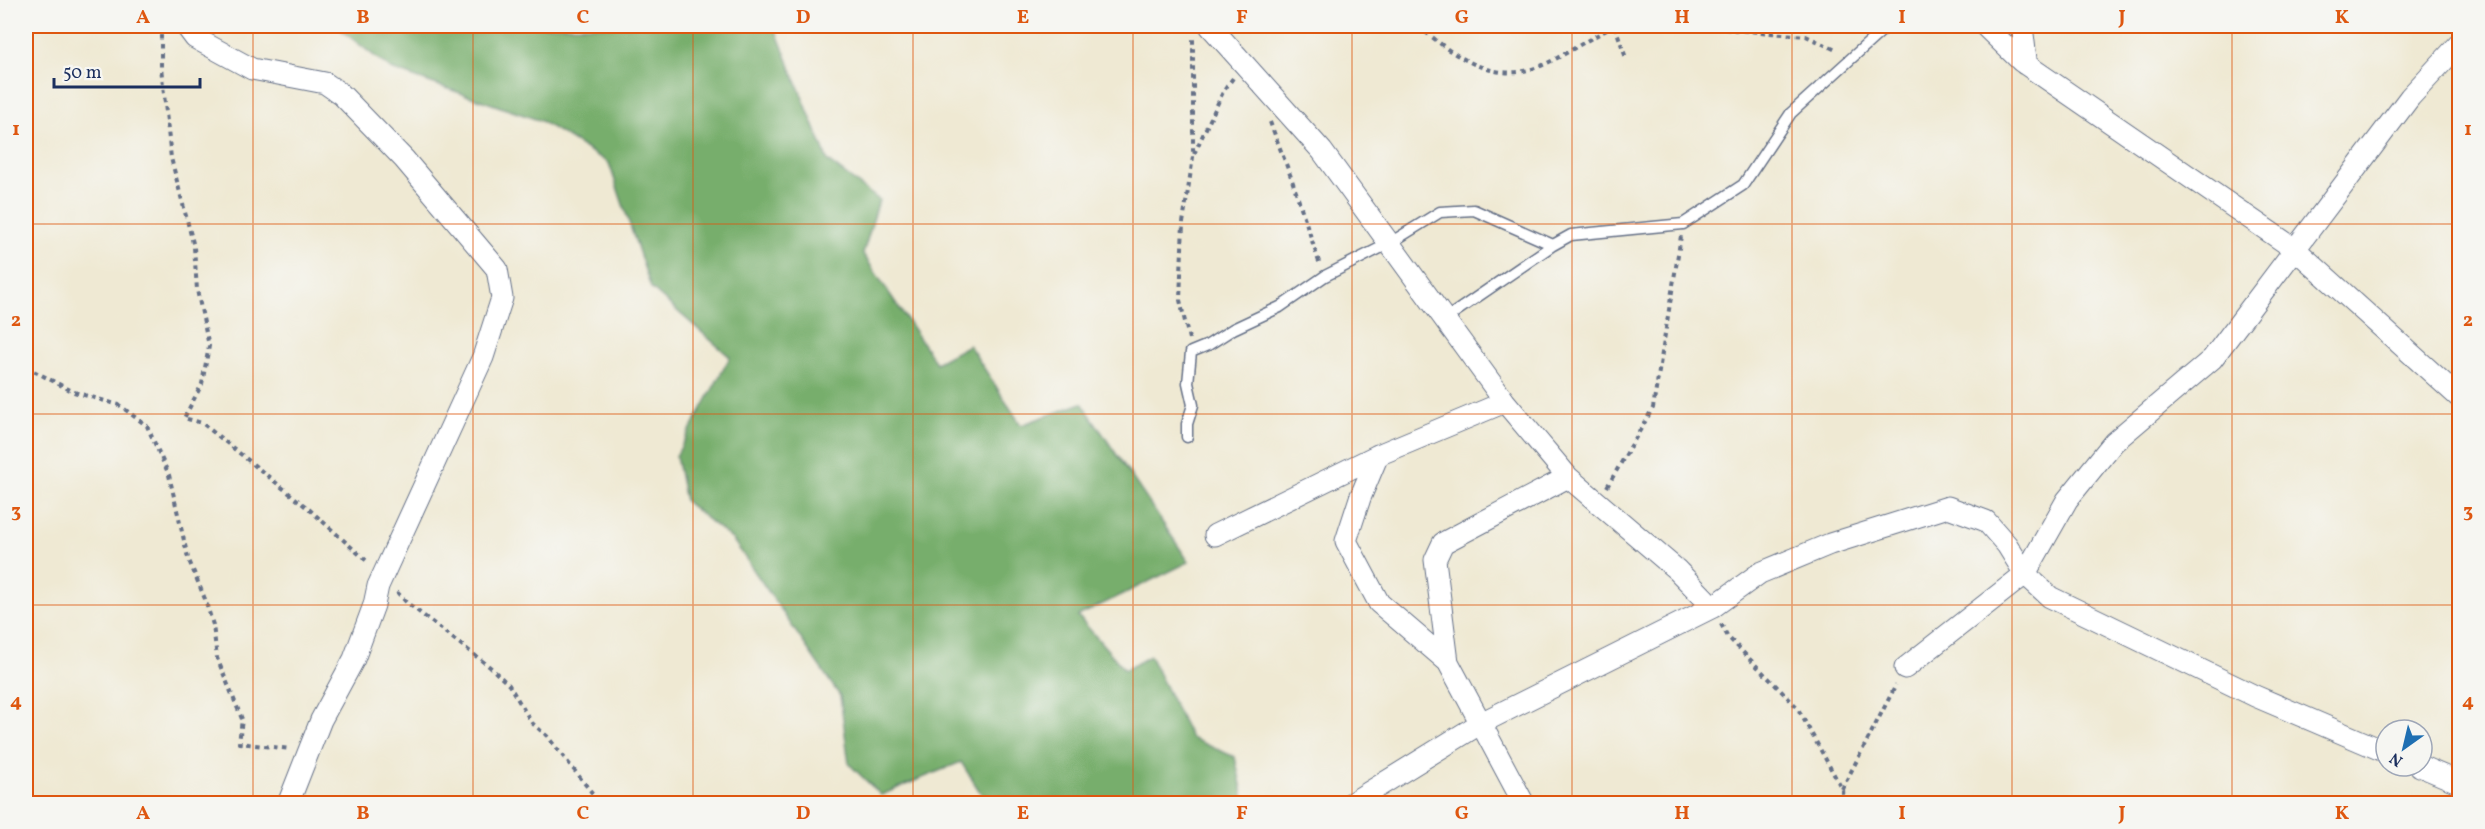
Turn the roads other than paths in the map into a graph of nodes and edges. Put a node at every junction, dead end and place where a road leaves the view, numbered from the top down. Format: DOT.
graph roads {
  1 [pos="186,26"];
  2 [pos="1210,26"];
  3 [pos="1887,26"];
  4 [pos="1985,26"];
  5 [pos="2022,26"];
  6 [pos="2460,43"];
  7 [pos="2025,64"];
  8 [pos="1390,243"];
  9 [pos="1553,245"];
  10 [pos="2296,250"];
  11 [pos="1445,319"];
  12 [pos="2460,398"];
  13 [pos="1505,402"];
  14 [pos="1187,437"];
  15 [pos="1378,455"];
  16 [pos="1568,477"];
  17 [pos="1215,535"];
  18 [pos="2025,574"];
  19 [pos="1713,607"];
  20 [pos="1448,662"];
  21 [pos="1905,668"];
  22 [pos="1481,723"];
  23 [pos="2374,747"];
  24 [pos="2434,772"];
  25 [pos="2460,783"];
  26 [pos="288,804"];
  27 [pos="1350,804"];
  28 [pos="1524,804"];
  1 -- 26 [label="street"];
  2 -- 8 [label="street"];
  3 -- 9 [label="lane"];
  4 -- 7 [label="street"];
  5 -- 7 [label="street"];
  6 -- 10 [label="street"];
  7 -- 10 [label="street"];
  8 -- 9 [label="lane"];
  8 -- 11 [label="street"];
  8 -- 14 [label="lane"];
  9 -- 11 [label="lane"];
  10 -- 12 [label="street"];
  10 -- 18 [label="street"];
  11 -- 13 [label="street"];
  13 -- 15 [label="street"];
  13 -- 16 [label="street"];
  15 -- 17 [label="street"];
  15 -- 20 [label="street"];
  16 -- 19 [label="street"];
  16 -- 20 [label="street"];
  18 -- 19 [label="street"];
  18 -- 21 [label="street"];
  18 -- 23 [label="street"];
  19 -- 22 [label="street"];
  20 -- 22 [label="street"];
  22 -- 27 [label="street"];
  22 -- 28 [label="street"];
  24 -- 25 [label="street"];
}
